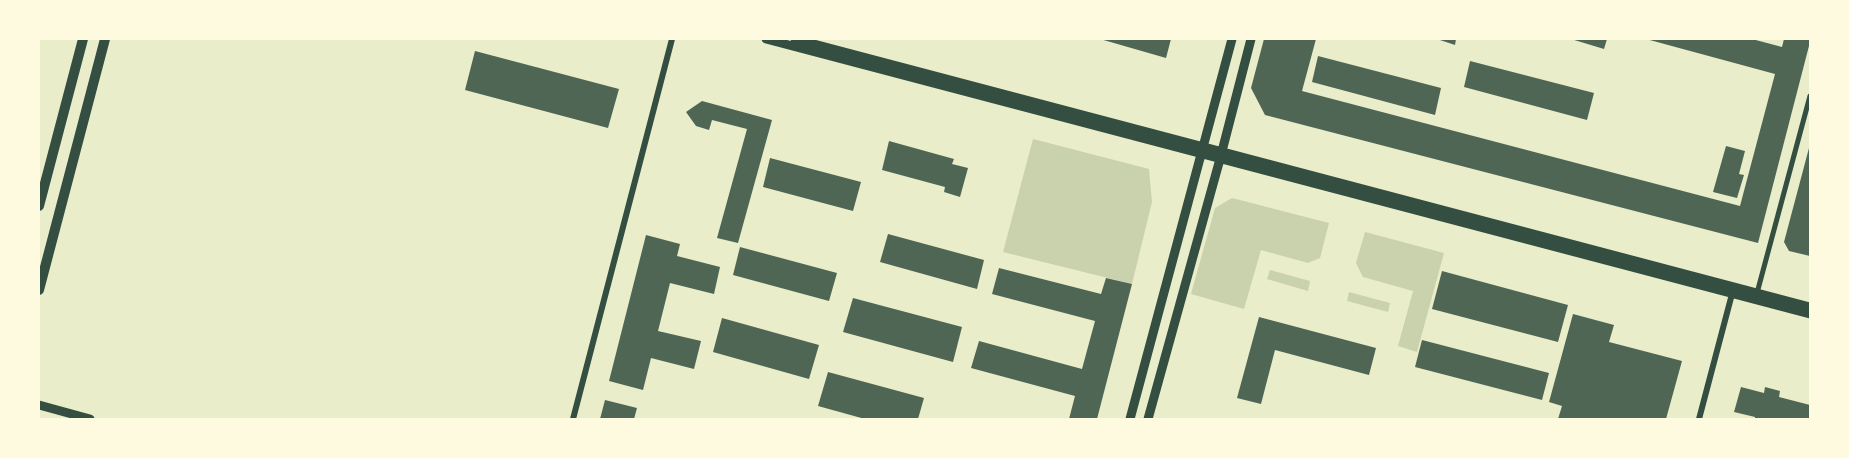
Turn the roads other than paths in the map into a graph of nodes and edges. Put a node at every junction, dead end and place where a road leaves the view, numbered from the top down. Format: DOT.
graph roads {
  1 [pos="83,39"];
  2 [pos="105,39"];
  3 [pos="672,39"];
  4 [pos="766,39"];
  5 [pos="795,39"];
  6 [pos="1232,39"];
  7 [pos="1251,39"];
  8 [pos="1810,96"];
  9 [pos="1202,150"];
  10 [pos="1221,155"];
  11 [pos="39,206"];
  12 [pos="39,290"];
  13 [pos="1757,293"];
  14 [pos="1732,294"];
  15 [pos="1810,307"];
  16 [pos="1810,314"];
  17 [pos="39,405"];
  18 [pos="90,419"];
  19 [pos="573,419"];
  20 [pos="1130,419"];
  21 [pos="1148,419"];
  22 [pos="1699,419"];
  1 -- 11 [label="main road"];
  2 -- 12 [label="main road"];
  3 -- 19 [label="street"];
  4 -- 9 [label="street"];
  5 -- 9 [label="street"];
  6 -- 9 [label="street"];
  7 -- 10 [label="street"];
  8 -- 13 [label="street"];
  9 -- 10 [label="street"];
  9 -- 20 [label="street"];
  10 -- 13 [label="street"];
  10 -- 14 [label="street"];
  10 -- 21 [label="street"];
  13 -- 15 [label="street"];
  14 -- 16 [label="street"];
  14 -- 22 [label="street"];
  17 -- 18 [label="street"];
}
